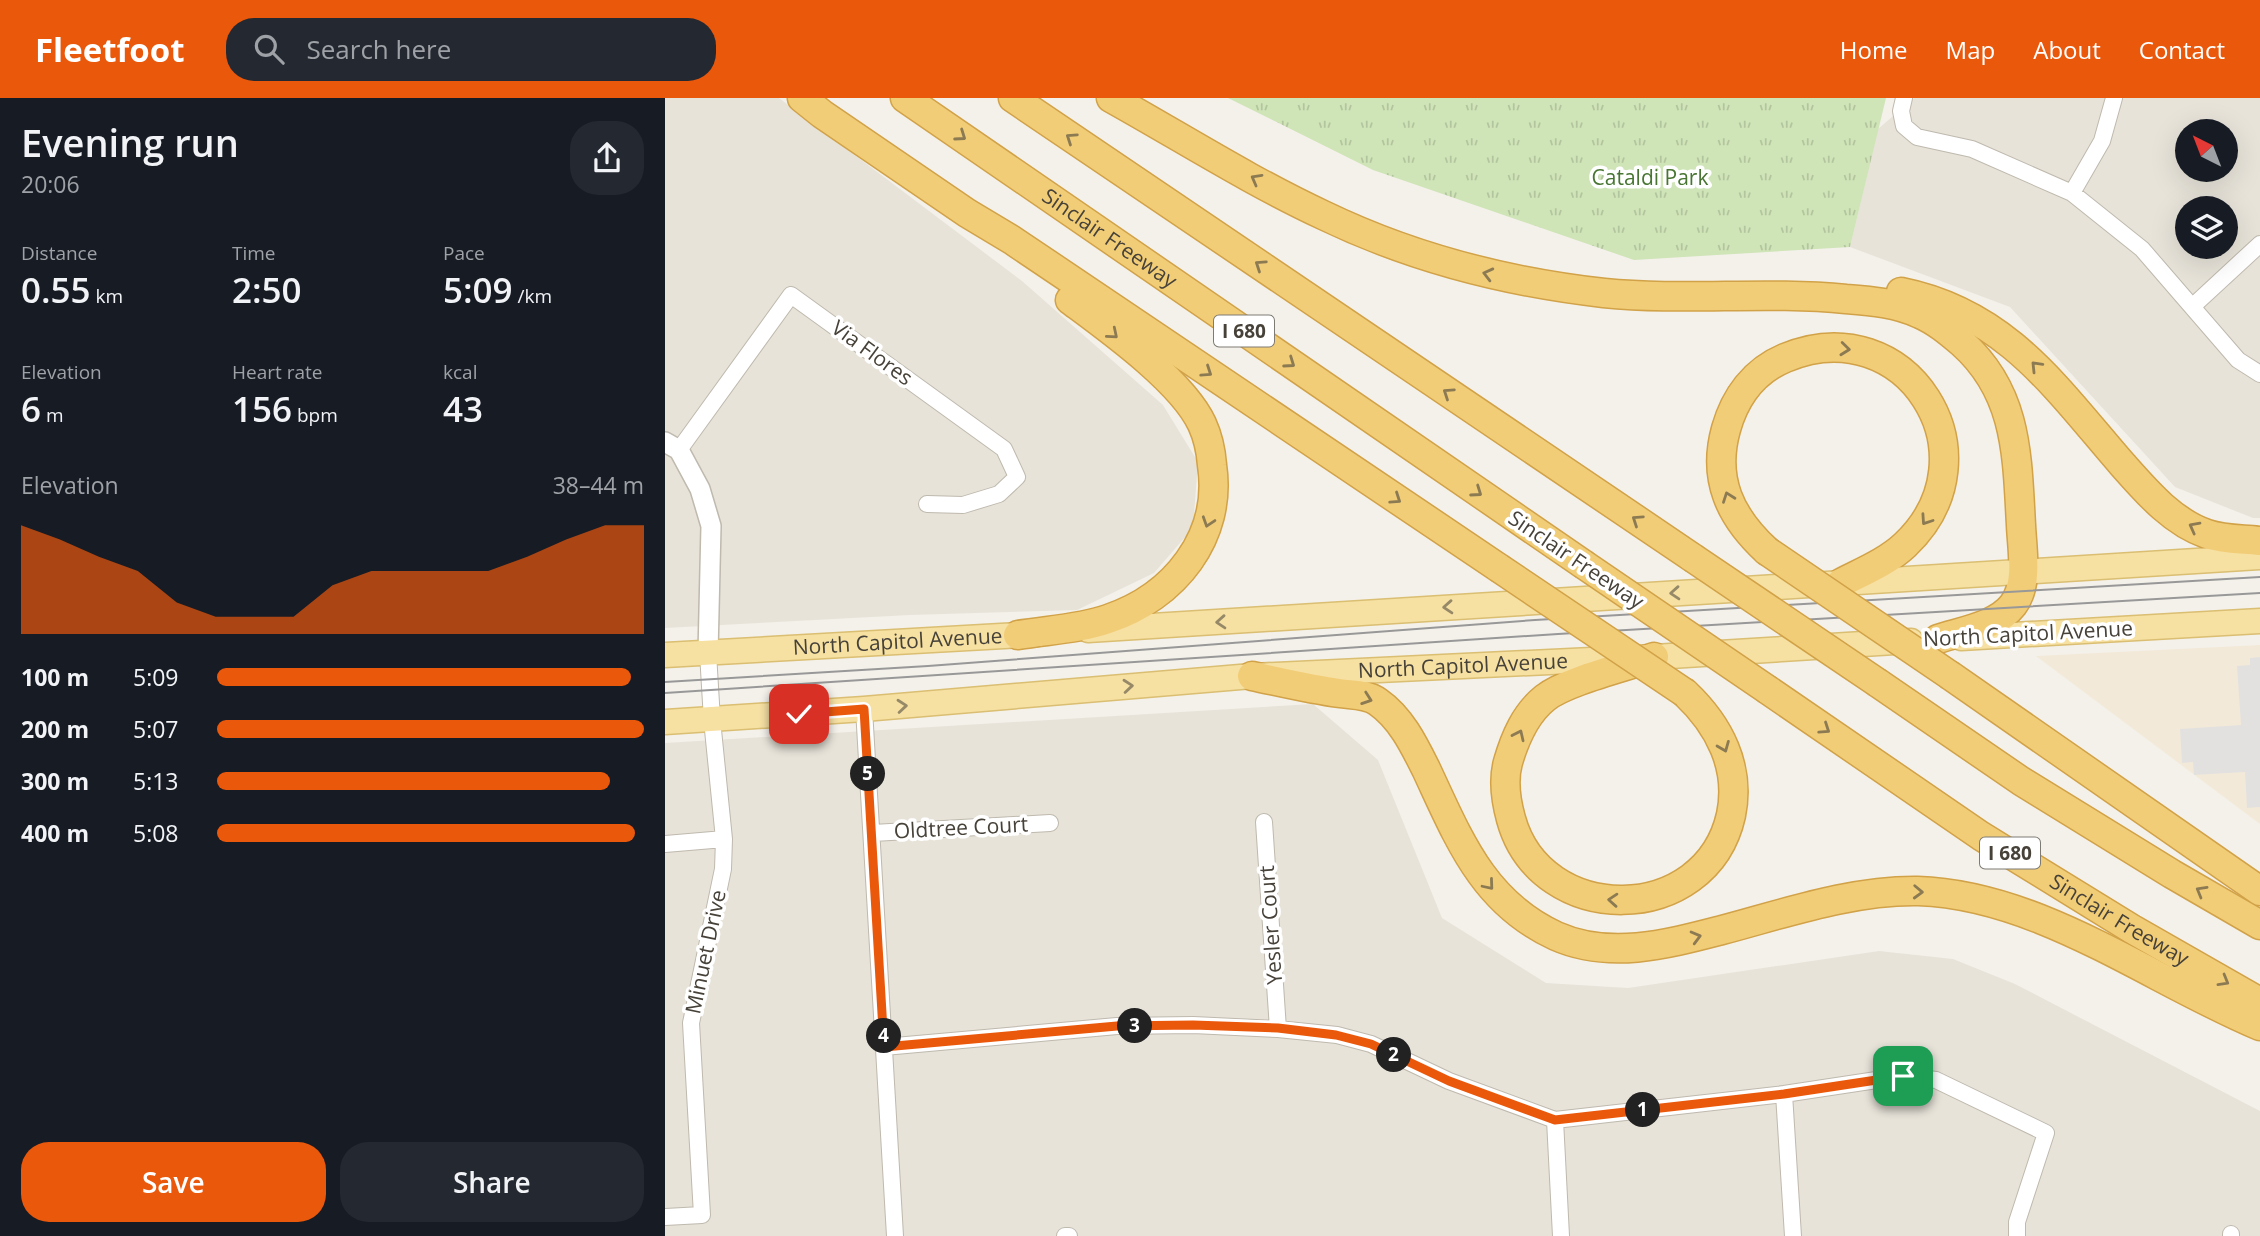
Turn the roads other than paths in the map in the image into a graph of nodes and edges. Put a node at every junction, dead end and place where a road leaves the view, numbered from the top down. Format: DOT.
graph roads {
  1 [pos="802,98"];
  2 [pos="905,98"];
  3 [pos="1013,98"];
  4 [pos="1111,98"];
  5 [pos="1904,98"];
  6 [pos="2114,98"];
  7 [pos="2072,193"];
  8 [pos="967,213"];
  9 [pos="2260,244"];
  10 [pos="1801,294"];
  11 [pos="2193,306"];
  12 [pos="2260,374"];
  13 [pos="672,446"];
  14 [pos="927,504"];
  15 [pos="2260,541"];
  16 [pos="2260,557"];
  17 [pos="2024,572"];
  18 [pos="1841,583"];
  19 [pos="2260,621"];
  20 [pos="1018,635"];
  21 [pos="1938,639"];
  22 [pos="708,653"];
  23 [pos="665,655"];
  24 [pos="1654,657"];
  25 [pos="1252,676"];
  26 [pos="864,709"];
  27 [pos="712,720"];
  28 [pos="665,722"];
  29 [pos="1264,822"];
  30 [pos="1050,823"];
  31 [pos="873,833"];
  32 [pos="724,839"];
  33 [pos="665,844"];
  34 [pos="2260,891"];
  35 [pos="2260,925"];
  36 [pos="2260,1002"];
  37 [pos="2260,1026"];
  38 [pos="1278,1028"];
  39 [pos="884,1047"];
  40 [pos="1784,1094"];
  41 [pos="1555,1120"];
  42 [pos="665,1217"];
  43 [pos="895,1236"];
  44 [pos="1562,1236"];
  45 [pos="1793,1236"];
  46 [pos="2017,1236"];
  1 -- 8 [label="highway"];
  2 -- 36 [label="highway, Sinclair Freeway / I 680, one-way, bridge"];
  35 -- 3 [label="highway, one-way, bridge"];
  10 -- 4 [label="highway, one-way"];
  5 -- 7 [label="street"];
  6 -- 7 [label="street"];
  7 -- 11 [label="street"];
  8 -- 20 [label="highway, one-way"];
  8 -- 24 [label="highway, one-way, bridge"];
  9 -- 11 [label="street"];
  15 -- 10 [label="highway, one-way"];
  10 -- 17 [label="highway"];
  11 -- 12 [label="street"];
  13 -- 14 [label="street, Via Flores"];
  13 -- 22 [label="street"];
  16 -- 17 [label="main road, North Capitol Avenue"];
  17 -- 18 [label="main road, North Capitol Avenue"];
  17 -- 21 [label="highway"];
  18 -- 20 [label="main road, North Capitol Avenue, one-way"];
  34 -- 18 [label="highway, one-way, bridge"];
  19 -- 21 [label="main road, North Capitol Avenue"];
  20 -- 22 [label="main road, North Capitol Avenue"];
  21 -- 24 [label="main road, North Capitol Avenue"];
  22 -- 23 [label="main road, North Capitol Avenue"];
  22 -- 27 [label="street, Minuet Drive"];
  24 -- 25 [label="main road, North Capitol Avenue"];
  26 -- 25 [label="main road, North Capitol Avenue, one-way"];
  25 -- 37 [label="highway, one-way"];
  26 -- 27 [label="main road, North Capitol Avenue"];
  26 -- 31 [label="street"];
  27 -- 28 [label="main road, North Capitol Avenue"];
  27 -- 32 [label="street, Minuet Drive"];
  29 -- 38 [label="street, Yesler Court"];
  30 -- 31 [label="street, Oldtree Court"];
  31 -- 39 [label="street"];
  32 -- 33 [label="street"];
  32 -- 42 [label="street, Minuet Drive"];
  38 -- 39 [label="street"];
  38 -- 41 [label="street"];
  39 -- 43 [label="street"];
  40 -- 41 [label="street"];
  40 -- 45 [label="street"];
  40 -- 46 [label="street"];
  41 -- 44 [label="street"];
}
